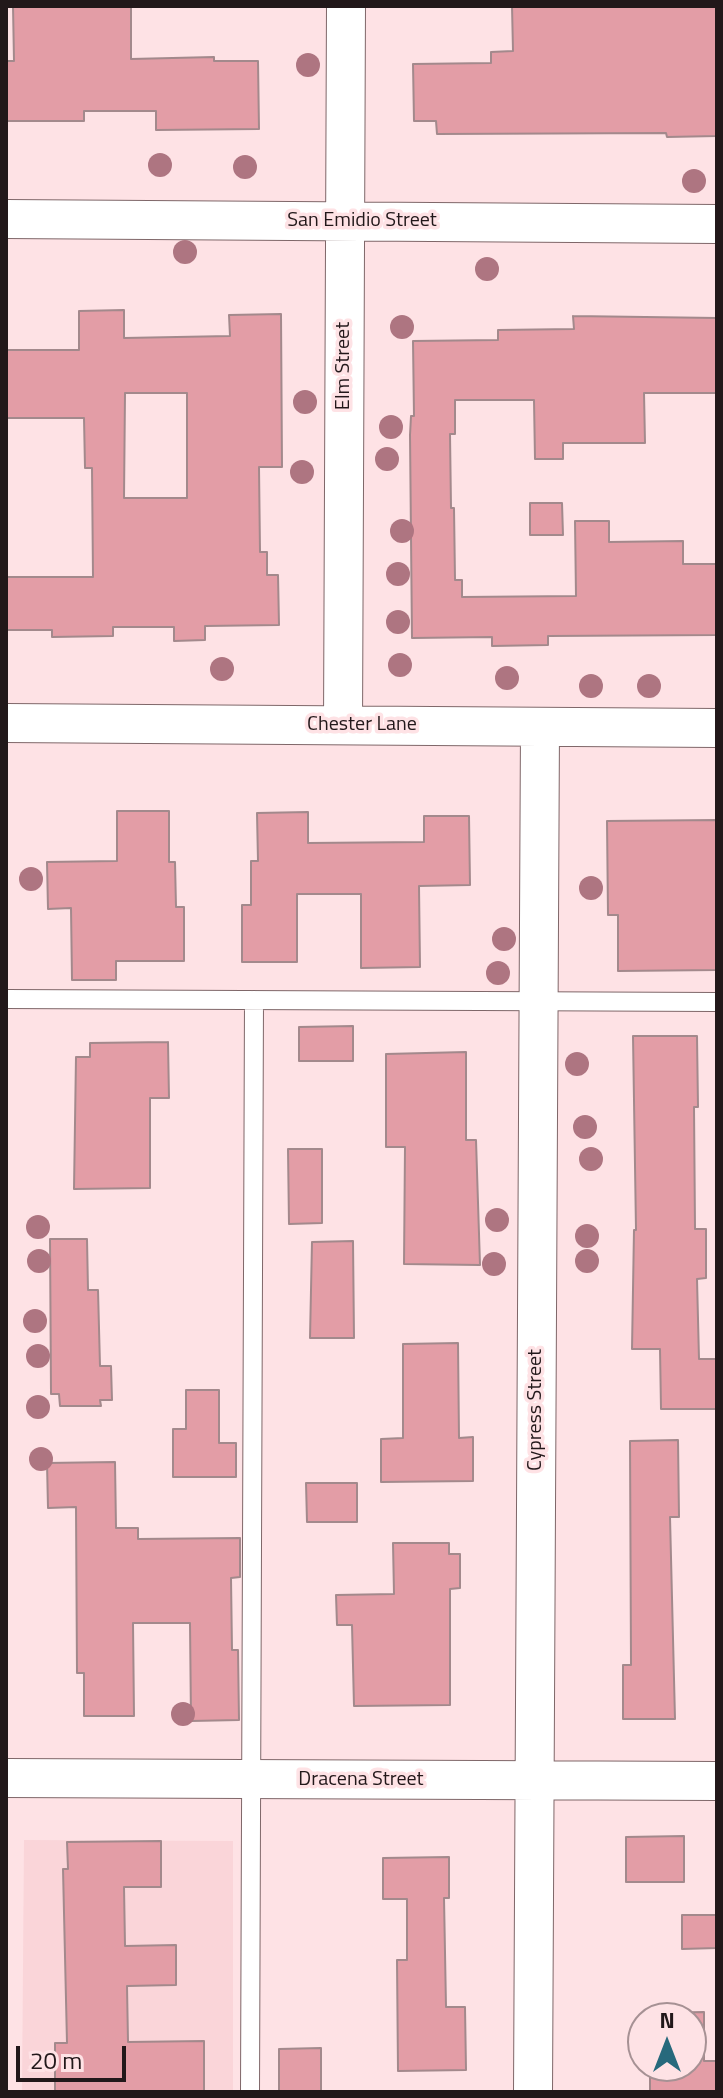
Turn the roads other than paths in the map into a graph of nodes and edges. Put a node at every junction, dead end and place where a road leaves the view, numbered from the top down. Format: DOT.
graph roads {
  1 [pos="346,6"];
  2 [pos="6,219"];
  3 [pos="345,221"];
  4 [pos="717,224"];
  5 [pos="6,723"];
  6 [pos="343,725"];
  7 [pos="540,727"];
  8 [pos="717,728"];
  9 [pos="6,999"];
  10 [pos="254,1000"];
  11 [pos="538,1002"];
  12 [pos="717,1002"];
  13 [pos="6,1778"];
  14 [pos="253,1779"];
  15 [pos="534,1780"];
  16 [pos="717,1781"];
  17 [pos="250,2092"];
  18 [pos="533,2092"];
  1 -- 3 [label="street, Elm Street"];
  2 -- 3 [label="street, San Emidio Street"];
  3 -- 4 [label="street, San Emidio Street"];
  3 -- 6 [label="street, Elm Street"];
  5 -- 6 [label="street, Chester Lane"];
  6 -- 7 [label="street, Chester Lane"];
  7 -- 8 [label="street, Chester Lane"];
  7 -- 11 [label="street, Cypress Street"];
  9 -- 10 [label="lane"];
  10 -- 11 [label="lane"];
  10 -- 14 [label="lane"];
  11 -- 12 [label="lane"];
  11 -- 15 [label="street, Cypress Street"];
  13 -- 14 [label="street, Dracena Street"];
  14 -- 15 [label="street, Dracena Street"];
  14 -- 17 [label="lane"];
  15 -- 16 [label="street, Dracena Street"];
  15 -- 18 [label="street, Cypress Street"];
}
